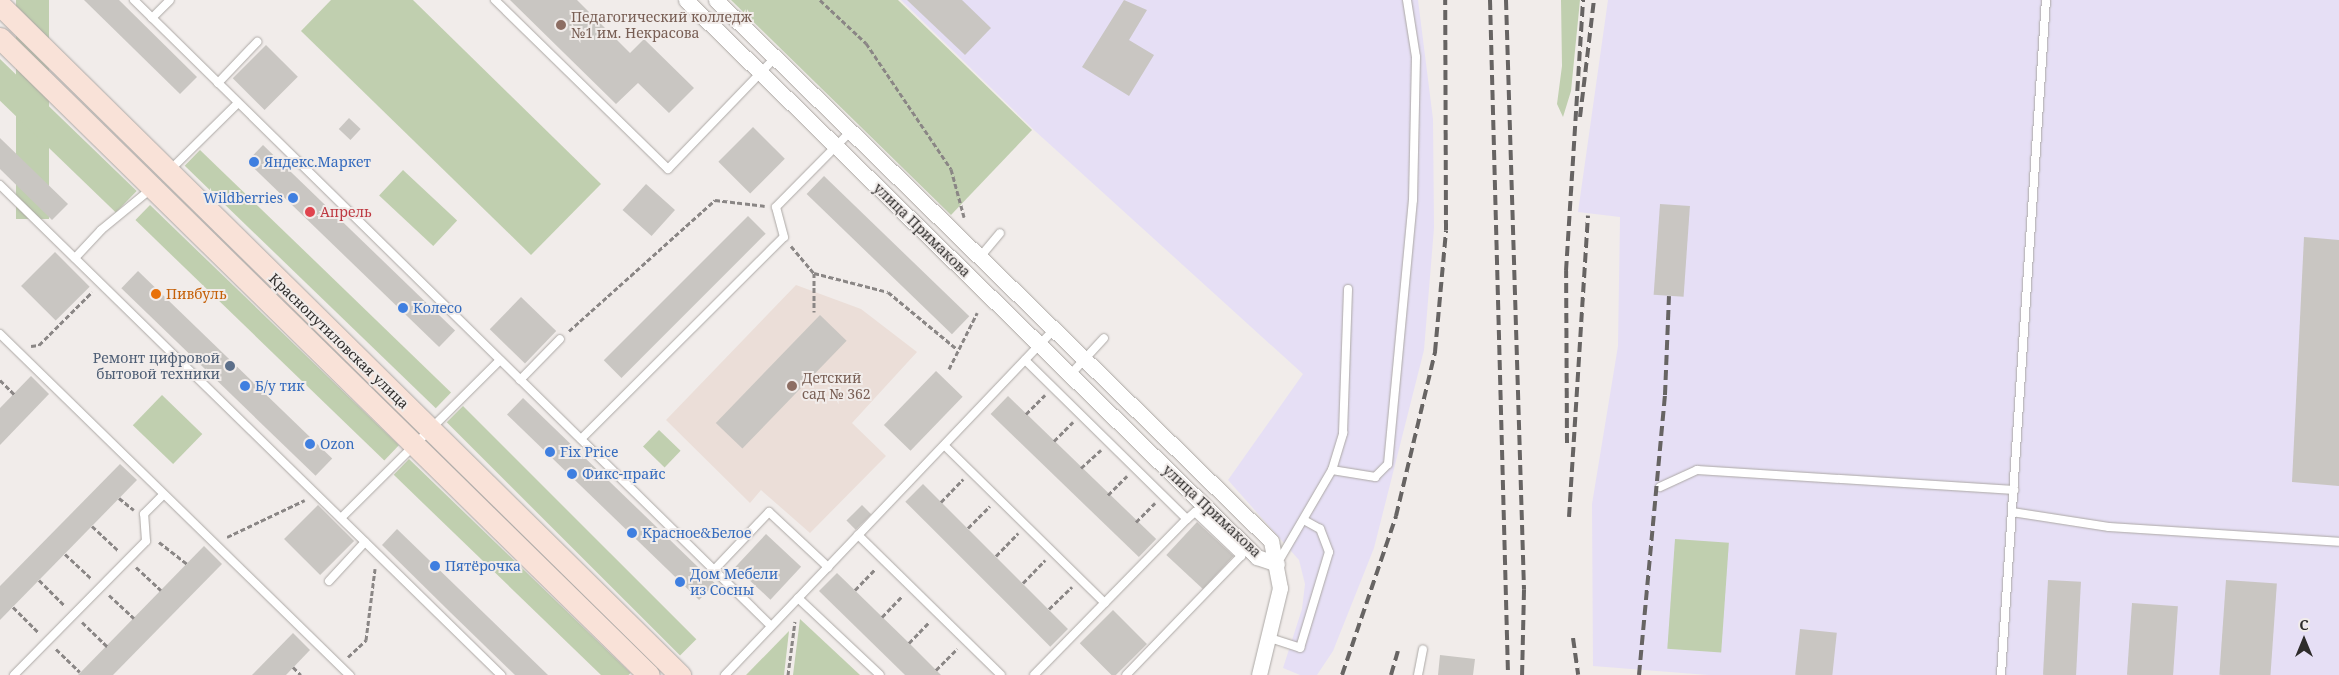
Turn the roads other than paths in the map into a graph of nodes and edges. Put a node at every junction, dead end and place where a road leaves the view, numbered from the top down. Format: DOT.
graph roads {
  1 [pos="134,0"];
  2 [pos="170,0"];
  3 [pos="495,0"];
  4 [pos="686,0"];
  5 [pos="716,0"];
  6 [pos="1407,0"];
  7 [pos="2046,0"];
  8 [pos="0,5"];
  9 [pos="152,18"];
  10 [pos="0,38"];
  11 [pos="256,42"];
  12 [pos="775,58"];
  13 [pos="761,73"];
  14 [pos="218,83"];
  15 [pos="238,103"];
  16 [pos="851,131"];
  17 [pos="836,146"];
  18 [pos="168,173"];
  19 [pos="0,184"];
  20 [pos="152,189"];
  21 [pos="1000,233"];
  22 [pos="984,252"];
  23 [pos="75,258"];
  24 [pos="1348,289"];
  25 [pos="1054,329"];
  26 [pos="561,338"];
  27 [pos="1104,338"];
  28 [pos="2,339"];
  29 [pos="1039,344"];
  30 [pos="500,360"];
  31 [pos="1025,360"];
  32 [pos="1085,360"];
  33 [pos="1070,375"];
  34 [pos="520,380"];
  35 [pos="422,437"];
  36 [pos="581,439"];
  37 [pos="945,446"];
  38 [pos="1332,470"];
  39 [pos="1660,487"];
  40 [pos="2014,490"];
  41 [pos="164,495"];
  42 [pos="2012,512"];
  43 [pos="341,518"];
  44 [pos="1187,519"];
  45 [pos="1304,520"];
  46 [pos="858,535"];
  47 [pos="365,542"];
  48 [pos="2339,542"];
  49 [pos="1277,564"];
  50 [pos="828,567"];
  51 [pos="714,570"];
  52 [pos="329,581"];
  53 [pos="798,598"];
  54 [pos="1105,603"];
  55 [pos="771,626"];
  56 [pos="1270,638"];
  57 [pos="1423,649"];
  58 [pos="14,675"];
  59 [pos="350,675"];
  60 [pos="500,675"];
  61 [pos="649,675"];
  62 [pos="680,675"];
  63 [pos="725,675"];
  64 [pos="880,675"];
  65 [pos="1001,675"];
  66 [pos="1034,675"];
  67 [pos="1126,675"];
  68 [pos="1259,675"];
  69 [pos="1418,675"];
  70 [pos="2001,675"];
  1 -- 9 [label="lane"];
  2 -- 9 [label="lane"];
  3 -- 13 [label="lane"];
  4 -- 13 [label="street, улица Примакова"];
  5 -- 12 [label="street, улица Примакова"];
  6 -- 38 [label="lane"];
  7 -- 40 [label="lane"];
  8 -- 18 [label="main road, Краснопутиловская улица"];
  9 -- 14 [label="lane"];
  10 -- 20 [label="main road, Краснопутиловская улица"];
  11 -- 14 [label="lane"];
  12 -- 13 [label="lane"];
  12 -- 16 [label="street, улица Примакова"];
  13 -- 17 [label="street, улица Примакова"];
  14 -- 15 [label="lane"];
  15 -- 18 [label="lane"];
  15 -- 30 [label="lane"];
  16 -- 17 [label="lane"];
  16 -- 22 [label="street, улица Примакова"];
  17 -- 29 [label="street, улица Примакова"];
  17 -- 36 [label="lane"];
  18 -- 20 [label="lane"];
  18 -- 35 [label="main road, Краснопутиловская улица"];
  19 -- 23 [label="lane"];
  20 -- 23 [label="lane"];
  20 -- 35 [label="main road, Краснопутиловская улица"];
  21 -- 22 [label="lane"];
  22 -- 25 [label="street, улица Примакова"];
  23 -- 43 [label="lane"];
  24 -- 38 [label="lane"];
  25 -- 29 [label="lane"];
  25 -- 32 [label="street, улица Примакова"];
  26 -- 34 [label="lane"];
  27 -- 32 [label="lane"];
  28 -- 41 [label="lane"];
  29 -- 31 [label="lane"];
  29 -- 33 [label="street, улица Примакова"];
  30 -- 34 [label="lane"];
  30 -- 35 [label="lane"];
  31 -- 37 [label="lane"];
  31 -- 44 [label="lane"];
  32 -- 33 [label="lane"];
  32 -- 49 [label="street, улица Примакова"];
  33 -- 49 [label="street, улица Примакова"];
  34 -- 36 [label="lane"];
  35 -- 43 [label="lane"];
  35 -- 61 [label="main road, Краснопутиловская улица"];
  35 -- 62 [label="main road, Краснопутиловская улица"];
  36 -- 51 [label="lane"];
  37 -- 46 [label="lane"];
  37 -- 54 [label="lane"];
  38 -- 45 [label="lane"];
  39 -- 40 [label="lane"];
  40 -- 42 [label="lane"];
  41 -- 58 [label="lane"];
  41 -- 59 [label="lane"];
  42 -- 48 [label="lane"];
  42 -- 70 [label="lane"];
  43 -- 47 [label="lane"];
  44 -- 54 [label="lane"];
  44 -- 67 [label="lane"];
  45 -- 49 [label="lane"];
  45 -- 56 [label="lane"];
  46 -- 50 [label="lane"];
  46 -- 65 [label="lane"];
  47 -- 52 [label="lane"];
  47 -- 60 [label="lane"];
  49 -- 56 [label="street"];
  50 -- 51 [label="lane"];
  50 -- 53 [label="lane"];
  51 -- 55 [label="lane"];
  53 -- 55 [label="lane"];
  53 -- 64 [label="lane"];
  54 -- 66 [label="lane"];
  55 -- 63 [label="lane"];
  56 -- 68 [label="street"];
  57 -- 69 [label="lane"];
}
